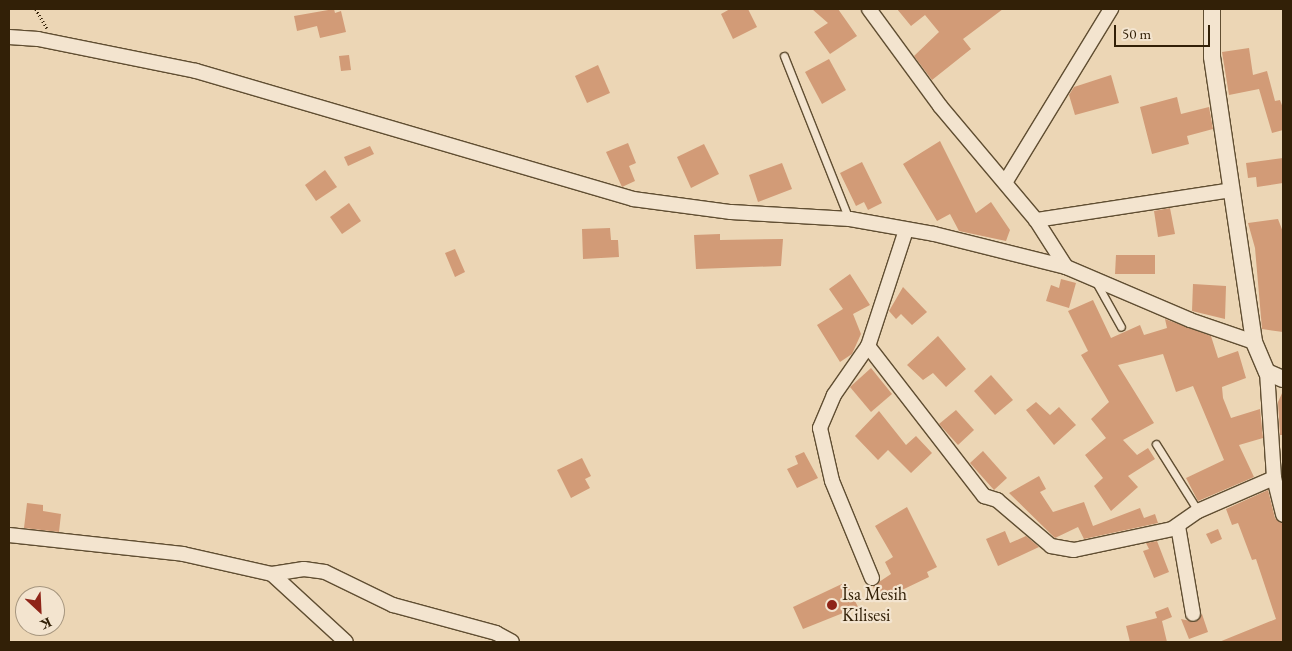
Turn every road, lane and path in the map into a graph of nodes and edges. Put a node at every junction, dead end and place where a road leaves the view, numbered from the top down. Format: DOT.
graph roads {
  1 [pos="36,9"];
  2 [pos="869,9"];
  3 [pos="1111,9"];
  4 [pos="1212,9"];
  5 [pos="9,38"];
  6 [pos="38,39"];
  7 [pos="784,56"];
  8 [pos="1006,181"];
  9 [pos="1231,190"];
  10 [pos="850,219"];
  11 [pos="1036,220"];
  12 [pos="906,230"];
  13 [pos="1066,267"];
  14 [pos="1095,279"];
  15 [pos="1121,327"];
  16 [pos="1254,342"];
  17 [pos="868,346"];
  18 [pos="1267,372"];
  19 [pos="1283,378"];
  20 [pos="1156,444"];
  21 [pos="1274,478"];
  22 [pos="1198,511"];
  23 [pos="1283,515"];
  24 [pos="1178,526"];
  25 [pos="9,536"];
  26 [pos="272,574"];
  27 [pos="872,578"];
  28 [pos="1192,614"];
  29 [pos="346,642"];
  30 [pos="512,642"];
  1 -- 6 [label="path"];
  2 -- 8 [label="street"];
  3 -- 8 [label="street"];
  4 -- 9 [label="street"];
  5 -- 6 [label="street"];
  6 -- 10 [label="street"];
  7 -- 10 [label="lane"];
  8 -- 11 [label="street"];
  9 -- 11 [label="street"];
  9 -- 16 [label="street"];
  10 -- 12 [label="street"];
  11 -- 13 [label="street"];
  12 -- 13 [label="street"];
  12 -- 17 [label="street"];
  13 -- 14 [label="street"];
  14 -- 15 [label="lane"];
  14 -- 16 [label="street"];
  16 -- 18 [label="street"];
  17 -- 24 [label="street"];
  17 -- 27 [label="street"];
  18 -- 19 [label="street"];
  18 -- 21 [label="street"];
  20 -- 22 [label="lane"];
  21 -- 22 [label="street"];
  21 -- 23 [label="street"];
  22 -- 24 [label="street"];
  24 -- 28 [label="street"];
  25 -- 26 [label="street"];
  26 -- 29 [label="street"];
  26 -- 30 [label="street"];
}
